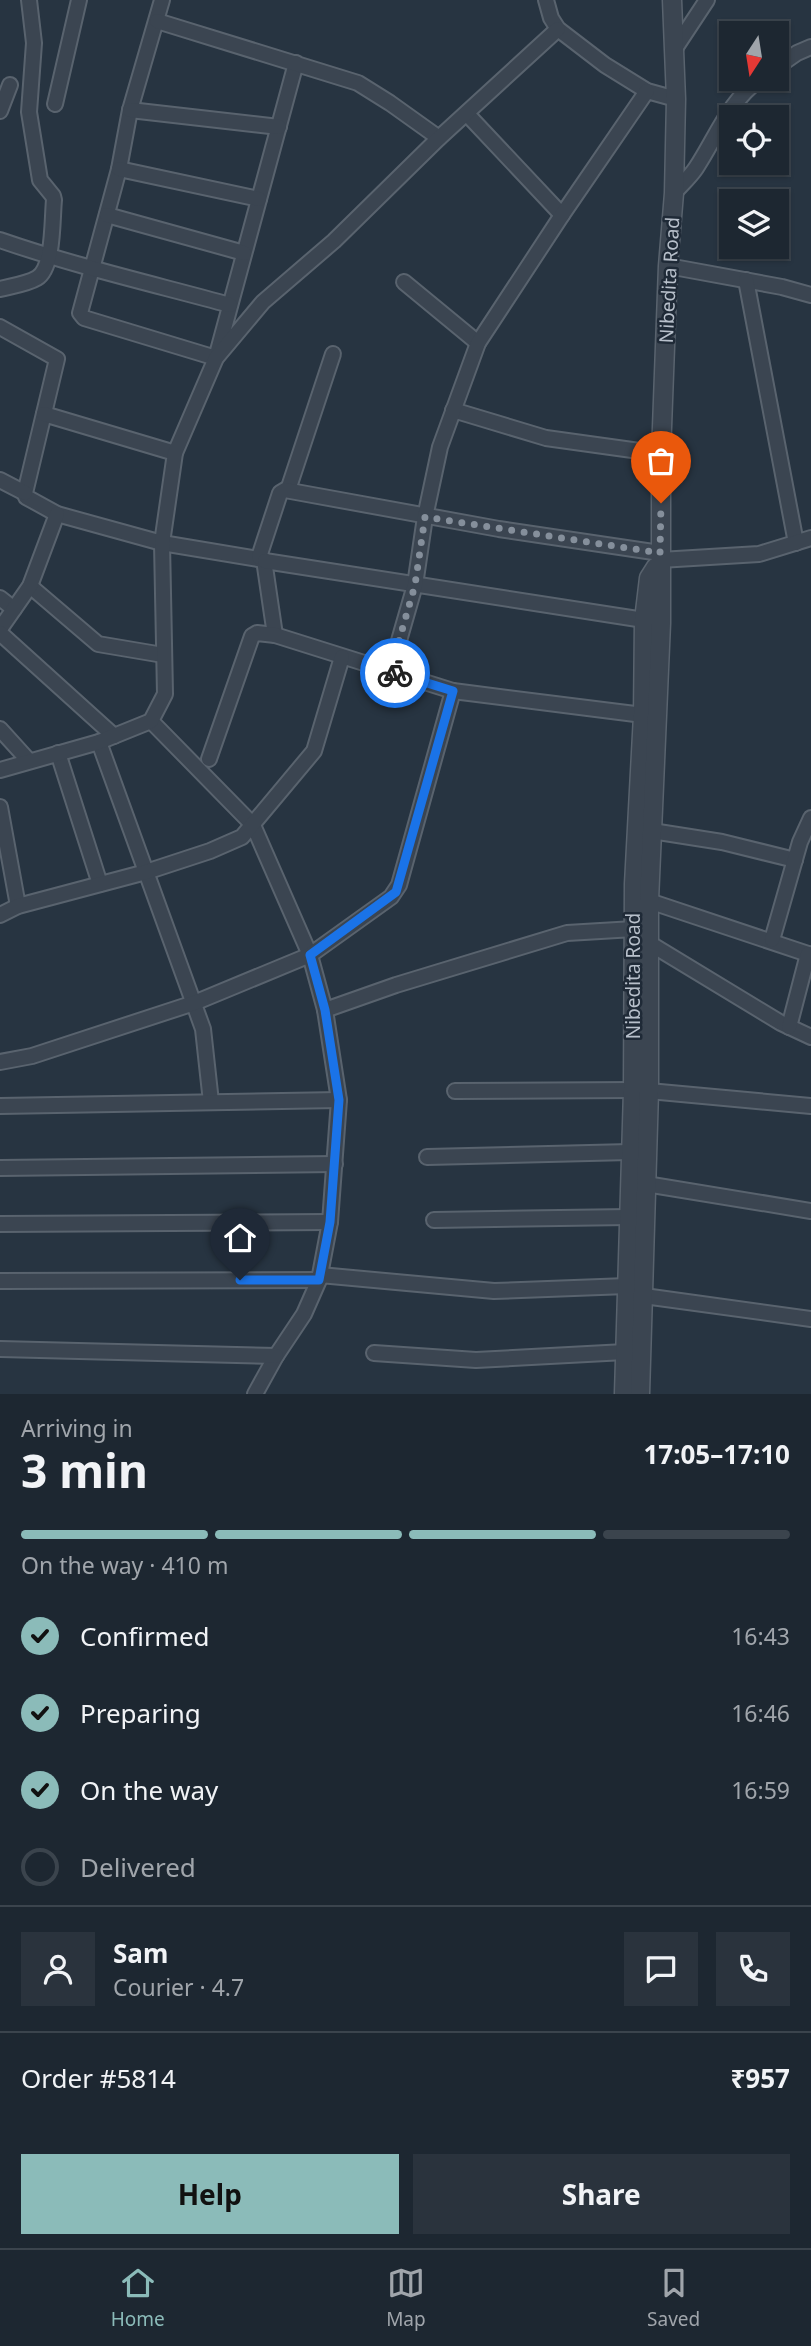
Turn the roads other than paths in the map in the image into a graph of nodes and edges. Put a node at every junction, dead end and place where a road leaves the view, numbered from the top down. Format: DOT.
graph roads {
  1 [pos="29,0"];
  2 [pos="79,0"];
  3 [pos="162,0"];
  4 [pos="546,0"];
  5 [pos="672,0"];
  6 [pos="707,0"];
  7 [pos="157,21"];
  8 [pos="558,29"];
  9 [pos="811,47"];
  10 [pos="674,50"];
  11 [pos="789,59"];
  12 [pos="296,62"];
  13 [pos="10,85"];
  14 [pos="648,91"];
  15 [pos="743,91"];
  16 [pos="676,99"];
  17 [pos="55,104"];
  18 [pos="130,110"];
  19 [pos="0,111"];
  20 [pos="467,114"];
  21 [pos="279,127"];
  22 [pos="439,138"];
  23 [pos="119,169"];
  24 [pos="674,193"];
  25 [pos="259,199"];
  26 [pos="107,215"];
  27 [pos="562,215"];
  28 [pos="0,240"];
  29 [pos="244,253"];
  30 [pos="49,257"];
  31 [pos="668,266"];
  32 [pos="92,267"];
  33 [pos="746,280"];
  34 [pos="404,282"];
  35 [pos="0,289"];
  36 [pos="811,295"];
  37 [pos="230,305"];
  38 [pos="0,327"];
  39 [pos="478,343"];
  40 [pos="333,354"];
  41 [pos="216,358"];
  42 [pos="453,410"];
  43 [pos="44,414"];
  44 [pos="175,453"];
  45 [pos="661,454"];
  46 [pos="0,480"];
  47 [pos="288,490"];
  48 [pos="25,493"];
  49 [pos="57,514"];
  50 [pos="425,517"];
  51 [pos="811,538"];
  52 [pos="162,543"];
  53 [pos="796,543"];
  54 [pos="660,556"];
  55 [pos="262,559"];
  56 [pos="415,585"];
  57 [pos="30,586"];
  58 [pos="0,597"];
  59 [pos="14,609"];
  60 [pos="644,620"];
  61 [pos="0,631"];
  62 [pos="275,635"];
  63 [pos="163,655"];
  64 [pos="342,657"];
  65 [pos="390,672"];
  66 [pos="453,691"];
  67 [pos="643,715"];
  68 [pos="151,721"];
  69 [pos="0,729"];
  70 [pos="114,736"];
  71 [pos="99,742"];
  72 [pos="58,753"];
  73 [pos="209,759"];
  74 [pos="29,761"];
  75 [pos="0,770"];
  76 [pos="0,807"];
  77 [pos="811,818"];
  78 [pos="253,825"];
  79 [pos="652,831"];
  80 [pos="795,860"];
  81 [pos="146,872"];
  82 [pos="100,884"];
  83 [pos="649,901"];
  84 [pos="18,906"];
  85 [pos="0,915"];
  86 [pos="634,929"];
  87 [pos="772,940"];
  88 [pos="649,943"];
  89 [pos="809,954"];
  90 [pos="310,955"];
  91 [pos="194,1003"];
  92 [pos="325,1010"];
  93 [pos="789,1027"];
  94 [pos="811,1037"];
  95 [pos="0,1062"];
  96 [pos="455,1091"];
  97 [pos="641,1091"];
  98 [pos="339,1100"];
  99 [pos="211,1102"];
  100 [pos="0,1106"];
  101 [pos="811,1106"];
  102 [pos="630,1152"];
  103 [pos="427,1157"];
  104 [pos="335,1164"];
  105 [pos="0,1168"];
  106 [pos="646,1184"];
  107 [pos="811,1211"];
  108 [pos="629,1217"];
  109 [pos="434,1220"];
  110 [pos="330,1222"];
  111 [pos="0,1224"];
  112 [pos="320,1277"];
  113 [pos="0,1281"];
  114 [pos="627,1286"];
  115 [pos="644,1296"];
  116 [pos="811,1319"];
  117 [pos="0,1349"];
  118 [pos="374,1353"];
  119 [pos="634,1353"];
  120 [pos="276,1356"];
  121 [pos="255,1394"];
  122 [pos="624,1394"];
  123 [pos="640,1394"];
  1 -- 30 [label="street"];
  2 -- 17 [label="street"];
  3 -- 7 [label="street"];
  4 -- 8 [label="street"];
  5 -- 10 [label="street, Nibedita Road"];
  6 -- 10 [label="street"];
  7 -- 12 [label="street"];
  7 -- 18 [label="street"];
  8 -- 14 [label="street"];
  8 -- 20 [label="street"];
  9 -- 11 [label="street"];
  10 -- 16 [label="street, Nibedita Road"];
  12 -- 21 [label="street"];
  12 -- 22 [label="street"];
  13 -- 19 [label="street"];
  14 -- 16 [label="street"];
  14 -- 27 [label="street"];
  15 -- 24 [label="street"];
  16 -- 24 [label="street, Nibedita Road"];
  18 -- 21 [label="street"];
  18 -- 23 [label="street"];
  20 -- 22 [label="street"];
  20 -- 27 [label="street"];
  21 -- 25 [label="street"];
  22 -- 41 [label="street"];
  23 -- 25 [label="street"];
  23 -- 26 [label="street"];
  24 -- 31 [label="street, Nibedita Road"];
  25 -- 29 [label="street"];
  26 -- 29 [label="street"];
  26 -- 32 [label="street"];
  27 -- 39 [label="street"];
  28 -- 30 [label="street"];
  29 -- 37 [label="street"];
  30 -- 32 [label="street"];
  30 -- 35 [label="street"];
  31 -- 33 [label="street"];
  31 -- 45 [label="street, Nibedita Road"];
  32 -- 37 [label="street"];
  32 -- 41 [label="street"];
  33 -- 36 [label="street"];
  33 -- 53 [label="street"];
  34 -- 39 [label="street"];
  37 -- 41 [label="street"];
  38 -- 43 [label="street"];
  39 -- 42 [label="street"];
  40 -- 47 [label="street"];
  41 -- 44 [label="street"];
  42 -- 45 [label="street"];
  42 -- 50 [label="street"];
  43 -- 44 [label="street"];
  43 -- 48 [label="street"];
  44 -- 52 [label="street"];
  45 -- 54 [label="street, Nibedita Road"];
  46 -- 48 [label="street"];
  47 -- 50 [label="street"];
  47 -- 55 [label="street"];
  48 -- 49 [label="street"];
  49 -- 52 [label="street"];
  49 -- 57 [label="street"];
  50 -- 54 [label="street"];
  50 -- 56 [label="street"];
  51 -- 53 [label="street"];
  52 -- 55 [label="street"];
  52 -- 63 [label="street"];
  53 -- 54 [label="street"];
  54 -- 60 [label="street, Nibedita Road"];
  54 -- 79 [label="street, Nibedita Road"];
  55 -- 56 [label="street"];
  55 -- 62 [label="street"];
  56 -- 60 [label="street"];
  56 -- 65 [label="street"];
  57 -- 59 [label="street"];
  57 -- 63 [label="street"];
  58 -- 59 [label="street"];
  59 -- 61 [label="street"];
  60 -- 67 [label="street, Nibedita Road"];
  61 -- 70 [label="street"];
  62 -- 64 [label="street"];
  62 -- 73 [label="street"];
  63 -- 68 [label="street"];
  64 -- 65 [label="street"];
  64 -- 78 [label="street"];
  65 -- 66 [label="street"];
  66 -- 67 [label="street"];
  66 -- 90 [label="street"];
  67 -- 86 [label="street, Nibedita Road"];
  68 -- 70 [label="street"];
  68 -- 78 [label="street"];
  69 -- 74 [label="street"];
  70 -- 71 [label="street"];
  71 -- 72 [label="street"];
  71 -- 81 [label="street"];
  72 -- 74 [label="street"];
  72 -- 82 [label="street"];
  74 -- 75 [label="street"];
  76 -- 84 [label="street"];
  77 -- 80 [label="street"];
  78 -- 81 [label="street"];
  78 -- 90 [label="street"];
  79 -- 80 [label="street"];
  79 -- 83 [label="street, Nibedita Road"];
  80 -- 87 [label="street"];
  81 -- 82 [label="street"];
  81 -- 91 [label="street"];
  82 -- 84 [label="street"];
  83 -- 87 [label="street"];
  83 -- 88 [label="street, Nibedita Road"];
  84 -- 85 [label="street"];
  86 -- 92 [label="street"];
  86 -- 97 [label="street, Nibedita Road"];
  87 -- 89 [label="street"];
  88 -- 93 [label="street"];
  88 -- 97 [label="street, Nibedita Road"];
  89 -- 93 [label="street"];
  90 -- 91 [label="street"];
  90 -- 92 [label="street"];
  91 -- 95 [label="street"];
  91 -- 99 [label="street"];
  92 -- 98 [label="street"];
  93 -- 94 [label="street"];
  96 -- 97 [label="street"];
  97 -- 101 [label="street"];
  97 -- 102 [label="street, Nibedita Road"];
  97 -- 106 [label="street, Nibedita Road"];
  98 -- 99 [label="street"];
  98 -- 104 [label="street"];
  99 -- 100 [label="street"];
  102 -- 103 [label="street"];
  102 -- 108 [label="street, Nibedita Road"];
  104 -- 105 [label="street"];
  104 -- 110 [label="street"];
  106 -- 107 [label="street"];
  106 -- 115 [label="street, Nibedita Road"];
  108 -- 109 [label="street"];
  108 -- 114 [label="street, Nibedita Road"];
  110 -- 111 [label="street"];
  110 -- 112 [label="street"];
  112 -- 113 [label="street"];
  112 -- 114 [label="street"];
  112 -- 120 [label="street"];
  114 -- 119 [label="street, Nibedita Road"];
  115 -- 116 [label="street"];
  115 -- 119 [label="street, Nibedita Road"];
  117 -- 120 [label="street"];
  118 -- 119 [label="street"];
  119 -- 122 [label="street, Nibedita Road"];
  119 -- 123 [label="street, Nibedita Road"];
  120 -- 121 [label="street"];
}
